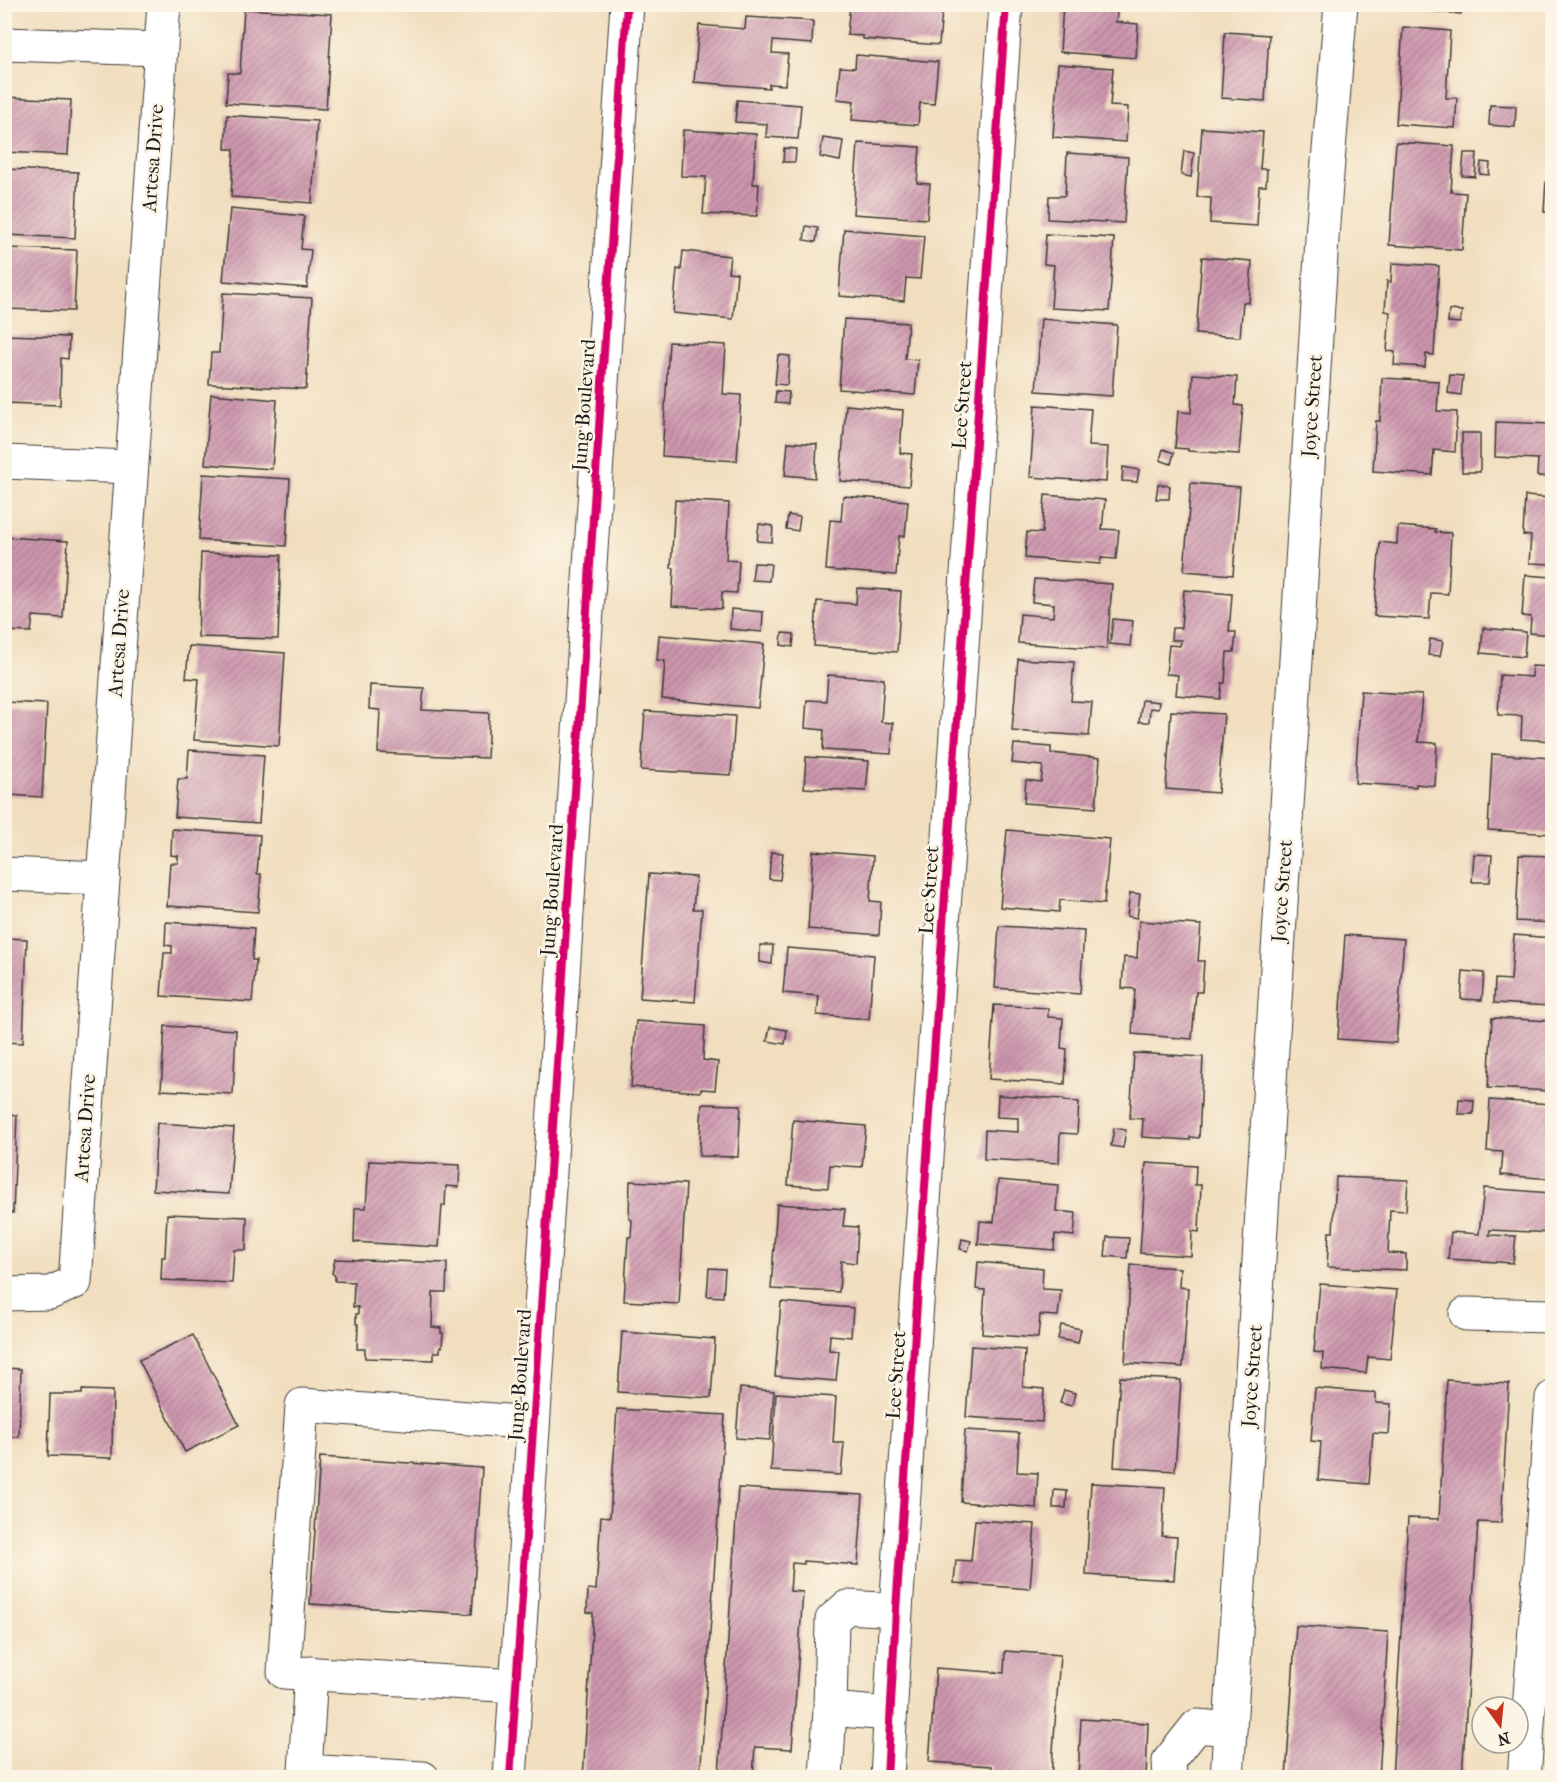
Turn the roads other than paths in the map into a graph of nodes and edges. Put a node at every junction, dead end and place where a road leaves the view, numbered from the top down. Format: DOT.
graph roads {
  1 [pos="164,4"];
  2 [pos="627,4"];
  3 [pos="1006,4"];
  4 [pos="1341,4"];
  5 [pos="4,44"];
  6 [pos="160,50"];
  7 [pos="4,462"];
  8 [pos="131,466"];
  9 [pos="4,874"];
  10 [pos="103,878"];
  11 [pos="4,1294"];
  12 [pos="1466,1314"];
  13 [pos="1552,1316"];
  14 [pos="1552,1398"];
  15 [pos="533,1423"];
  16 [pos="896,1611"];
  17 [pos="311,1673"];
  18 [pos="516,1686"];
  19 [pos="830,1709"];
  20 [pos="890,1714"];
  21 [pos="1230,1729"];
  22 [pos="305,1774"];
  23 [pos="423,1778"];
  24 [pos="510,1778"];
  25 [pos="826,1778"];
  26 [pos="886,1778"];
  27 [pos="1170,1778"];
  28 [pos="1227,1778"];
  29 [pos="1524,1778"];
  1 -- 6 [label="street, Artesa Drive"];
  2 -- 15 [label="street, Jung Boulevard"];
  3 -- 16 [label="street, Lee Street"];
  4 -- 21 [label="street, Joyce Street"];
  5 -- 6 [label="street"];
  6 -- 8 [label="street, Artesa Drive"];
  7 -- 8 [label="street"];
  8 -- 10 [label="street, Artesa Drive"];
  9 -- 10 [label="street"];
  10 -- 11 [label="street, Artesa Drive"];
  12 -- 13 [label="street"];
  14 -- 29 [label="street"];
  15 -- 17 [label="street"];
  15 -- 18 [label="street, Jung Boulevard"];
  16 -- 19 [label="street"];
  16 -- 20 [label="street, Lee Street"];
  17 -- 18 [label="street"];
  17 -- 22 [label="street"];
  18 -- 24 [label="street, Jung Boulevard"];
  19 -- 20 [label="street"];
  19 -- 25 [label="street"];
  20 -- 26 [label="street, Lee Street"];
  21 -- 27 [label="street"];
  21 -- 28 [label="street, Joyce Street"];
  22 -- 23 [label="street"];
}
